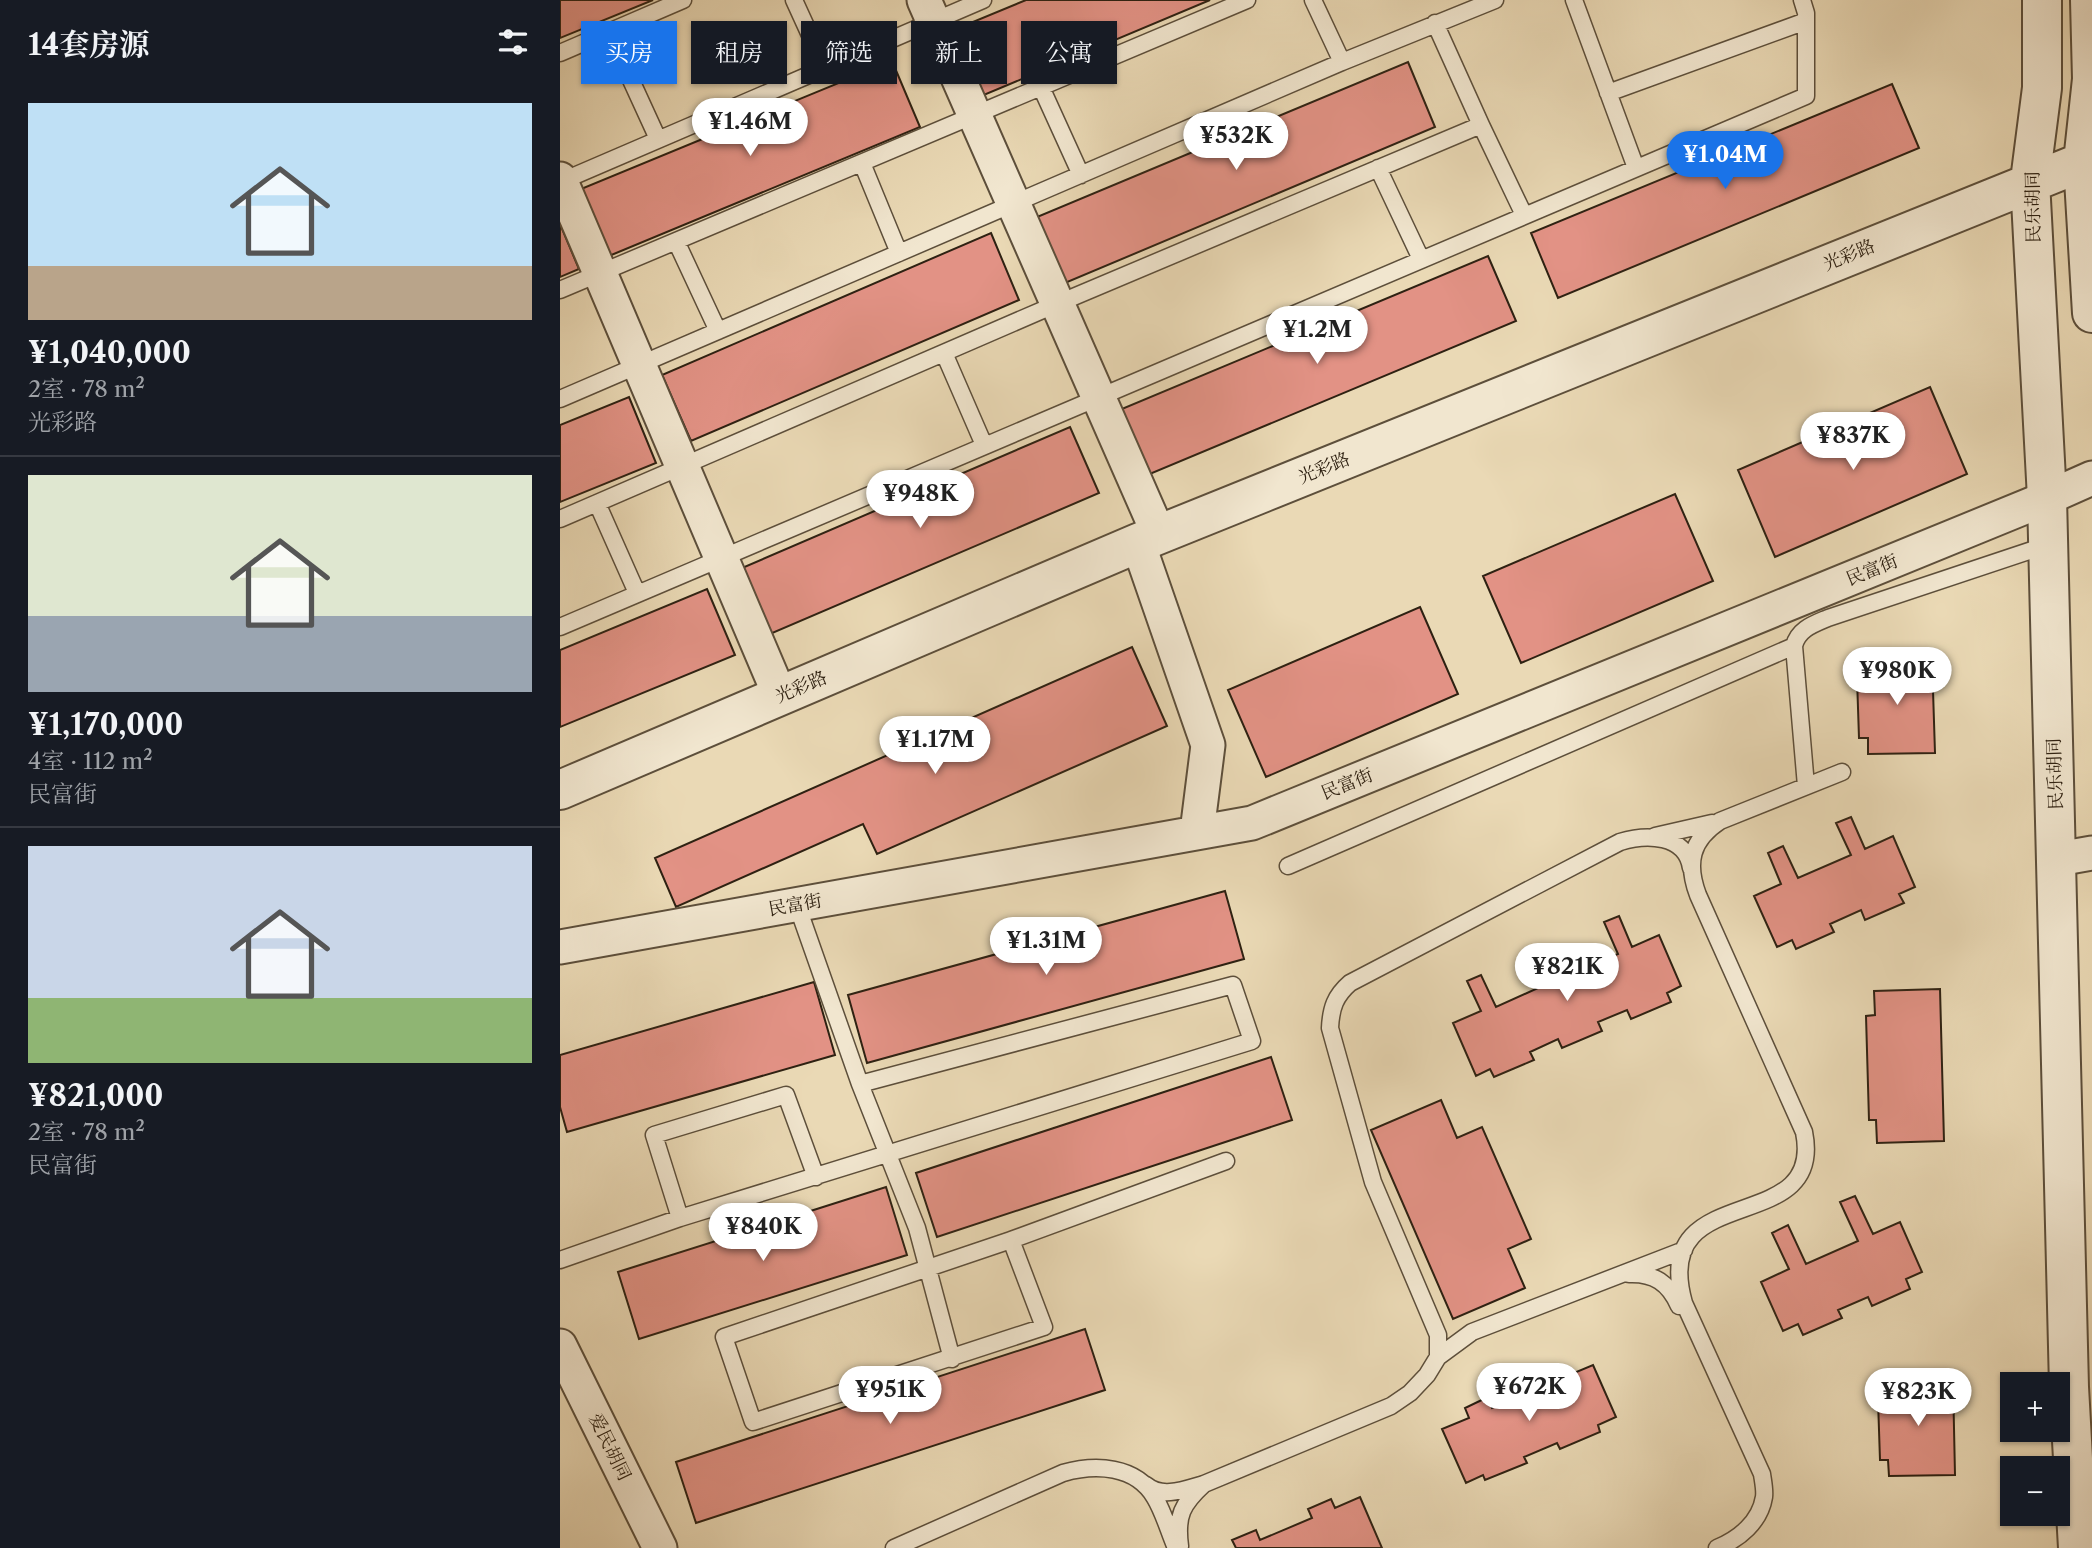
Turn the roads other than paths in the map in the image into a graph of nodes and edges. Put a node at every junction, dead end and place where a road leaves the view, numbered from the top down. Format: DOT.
graph roads {
  1 [pos="683,0"];
  2 [pos="794,0"];
  3 [pos="983,0"];
  4 [pos="1247,0"];
  5 [pos="1313,0"];
  6 [pos="1495,0"];
  7 [pos="1574,0"];
  8 [pos="1802,0"];
  9 [pos="2042,0"];
  10 [pos="2090,0"];
  11 [pos="928,11"];
  12 [pos="1807,20"];
  13 [pos="634,21"];
  14 [pos="804,21"];
  15 [pos="1435,23"];
  16 [pos="897,28"];
  17 [pos="581,44"];
  18 [pos="560,53"];
  19 [pos="1342,62"];
  20 [pos="801,78"];
  21 [pos="633,84"];
  22 [pos="1041,87"];
  23 [pos="1608,93"];
  24 [pos="975,115"];
  25 [pos="1481,125"];
  26 [pos="659,139"];
  27 [pos="2088,160"];
  28 [pos="862,163"];
  29 [pos="1636,168"];
  30 [pos="1378,169"];
  31 [pos="1080,175"];
  32 [pos="560,180"];
  33 [pos="2030,181"];
  34 [pos="1013,204"];
  35 [pos="1524,215"];
  36 [pos="676,241"];
  37 [pos="899,253"];
  38 [pos="1421,259"];
  39 [pos="600,273"];
  40 [pos="560,290"];
  41 [pos="1058,303"];
  42 [pos="2092,313"];
  43 [pos="718,331"];
  44 [pos="944,353"];
  45 [pos="639,365"];
  46 [pos="1098,396"];
  47 [pos="560,399"];
  48 [pos="984,445"];
  49 [pos="682,466"];
  50 [pos="2092,478"];
  51 [pos="2047,498"];
  52 [pos="597,503"];
  53 [pos="560,519"];
  54 [pos="1148,539"];
  55 [pos="2048,545"];
  56 [pos="721,557"];
  57 [pos="638,593"];
  58 [pos="560,626"];
  59 [pos="1794,646"];
  60 [pos="780,696"];
  61 [pos="1842,772"];
  62 [pos="1806,786"];
  63 [pos="560,790"];
  64 [pos="1720,821"];
  65 [pos="1197,832"];
  66 [pos="1653,837"];
  67 [pos="2075,856"];
  68 [pos="1288,866"];
  69 [pos="1693,881"];
  70 [pos="797,905"];
  71 [pos="560,947"];
  72 [pos="860,1084"];
  73 [pos="888,1155"];
  74 [pos="1226,1161"];
  75 [pos="816,1177"];
  76 [pos="680,1218"];
  77 [pos="1011,1240"];
  78 [pos="1684,1250"];
  79 [pos="560,1260"];
  80 [pos="928,1269"];
  81 [pos="1615,1275"];
  82 [pos="560,1346"];
  83 [pos="1438,1357"];
  84 [pos="952,1359"];
  85 [pos="1715,1371"];
  86 [pos="1143,1483"];
  87 [pos="1204,1485"];
  88 [pos="660,1548"];
  89 [pos="894,1548"];
  90 [pos="1178,1548"];
  91 [pos="1717,1548"];
  92 [pos="2078,1548"];
  1 -- 13 [label="lane"];
  2 -- 14 [label="lane"];
  3 -- 11 [label="lane"];
  4 -- 22 [label="lane"];
  5 -- 19 [label="lane"];
  6 -- 15 [label="lane"];
  7 -- 23 [label="lane"];
  8 -- 12 [label="lane"];
  9 -- 33 [label="street, 民乐胡同"];
  10 -- 27 [label="street"];
  11 -- 16 [label="lane"];
  11 -- 24 [label="street"];
  12 -- 23 [label="lane"];
  12 -- 29 [label="lane"];
  15 -- 19 [label="lane"];
  15 -- 25 [label="lane"];
  17 -- 18 [label="lane"];
  19 -- 31 [label="lane"];
  20 -- 26 [label="lane"];
  21 -- 26 [label="lane"];
  22 -- 24 [label="lane"];
  22 -- 31 [label="lane"];
  23 -- 29 [label="lane"];
  24 -- 28 [label="lane"];
  24 -- 34 [label="street"];
  25 -- 30 [label="lane"];
  25 -- 35 [label="lane"];
  26 -- 32 [label="lane"];
  27 -- 33 [label="street, 光彩路"];
  27 -- 42 [label="street"];
  28 -- 36 [label="lane"];
  28 -- 37 [label="lane"];
  29 -- 35 [label="lane"];
  30 -- 38 [label="lane"];
  30 -- 41 [label="lane"];
  31 -- 34 [label="lane"];
  32 -- 39 [label="street"];
  33 -- 51 [label="street, 民乐胡同"];
  33 -- 54 [label="street, 光彩路"];
  34 -- 37 [label="lane"];
  34 -- 41 [label="street"];
  35 -- 38 [label="lane"];
  36 -- 39 [label="lane"];
  36 -- 43 [label="lane"];
  37 -- 43 [label="lane"];
  38 -- 46 [label="lane"];
  39 -- 40 [label="lane"];
  39 -- 45 [label="street"];
  41 -- 44 [label="lane"];
  41 -- 46 [label="street"];
  43 -- 45 [label="lane"];
  44 -- 48 [label="lane"];
  44 -- 49 [label="lane"];
  45 -- 47 [label="lane"];
  45 -- 49 [label="street"];
  46 -- 48 [label="lane"];
  46 -- 54 [label="street"];
  48 -- 56 [label="lane"];
  49 -- 52 [label="lane"];
  49 -- 56 [label="street"];
  50 -- 51 [label="street, 民富街"];
  51 -- 55 [label="street, 民乐胡同"];
  51 -- 65 [label="street, 民富街"];
  52 -- 53 [label="lane"];
  52 -- 57 [label="lane"];
  54 -- 60 [label="street, 光彩路"];
  54 -- 65 [label="street"];
  55 -- 59 [label="lane"];
  55 -- 67 [label="street, 民乐胡同"];
  56 -- 57 [label="lane"];
  56 -- 60 [label="street"];
  57 -- 58 [label="lane"];
  59 -- 62 [label="lane"];
  59 -- 68 [label="lane"];
  60 -- 63 [label="street, 光彩路"];
  61 -- 62 [label="lane"];
  62 -- 64 [label="lane"];
  64 -- 66 [label="lane"];
  64 -- 69 [label="lane"];
  65 -- 70 [label="street, 民富街"];
  66 -- 69 [label="lane"];
  66 -- 83 [label="lane"];
  67 -- 92 [label="street, 民乐胡同"];
  69 -- 78 [label="lane"];
  70 -- 71 [label="street, 民富街"];
  70 -- 72 [label="lane"];
  72 -- 73 [label="lane"];
  72 -- 73 [label="lane"];
  73 -- 75 [label="lane"];
  73 -- 80 [label="lane"];
  74 -- 77 [label="lane"];
  75 -- 76 [label="lane"];
  75 -- 76 [label="lane"];
  76 -- 79 [label="lane"];
  77 -- 80 [label="lane"];
  77 -- 84 [label="lane"];
  78 -- 81 [label="lane"];
  78 -- 85 [label="lane"];
  80 -- 84 [label="lane"];
  80 -- 84 [label="lane"];
  81 -- 83 [label="lane"];
  81 -- 85 [label="lane"];
  82 -- 88 [label="street, 爱民胡同"];
  83 -- 87 [label="lane"];
  85 -- 91 [label="lane"];
  86 -- 87 [label="lane"];
  86 -- 89 [label="lane"];
  86 -- 90 [label="lane"];
  87 -- 90 [label="lane"];
}
